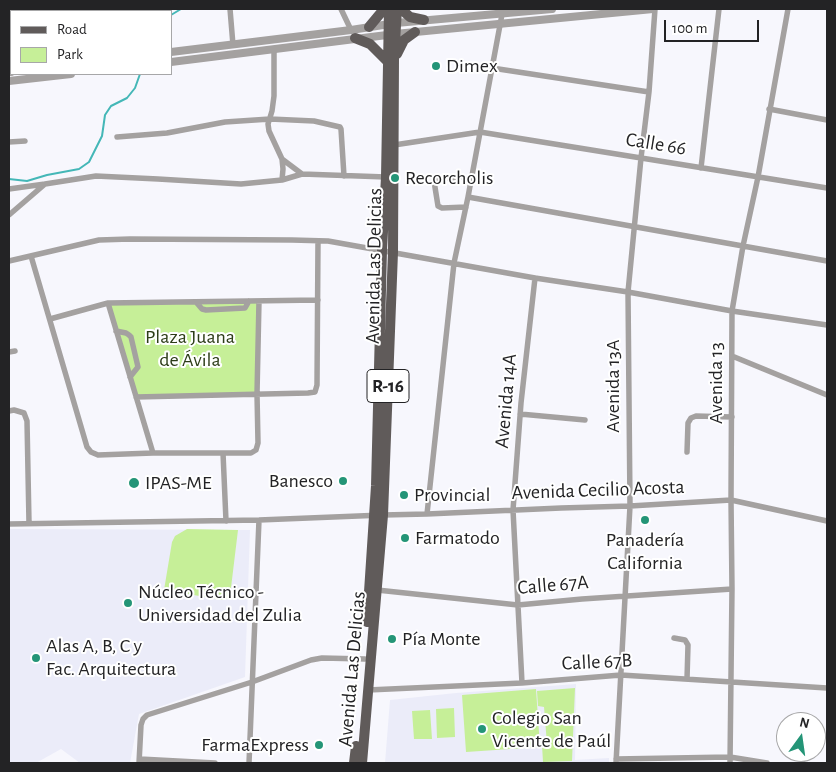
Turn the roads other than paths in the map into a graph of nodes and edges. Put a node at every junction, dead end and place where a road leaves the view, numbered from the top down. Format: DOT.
graph roads {
  1 [pos="230,9"];
  2 [pos="341,9"];
  3 [pos="384,9"];
  4 [pos="389,9"];
  5 [pos="397,9"];
  6 [pos="401,9"];
  7 [pos="552,9"];
  8 [pos="654,9"];
  9 [pos="719,9"];
  10 [pos="788,9"];
  11 [pos="503,11"];
  12 [pos="424,20"];
  13 [pos="393,23"];
  14 [pos="500,23"];
  15 [pos="369,27"];
  16 [pos="416,32"];
  17 [pos="353,34"];
  18 [pos="392,34"];
  19 [pos="233,45"];
  20 [pos="274,49"];
  21 [pos="172,52"];
  22 [pos="391,60"];
  23 [pos="172,62"];
  24 [pos="492,68"];
  25 [pos="58,75"];
  26 [pos="9,81"];
  27 [pos="649,92"];
  28 [pos="769,109"];
  29 [pos="270,119"];
  30 [pos="827,120"];
  31 [pos="480,132"];
  32 [pos="117,137"];
  33 [pos="25,141"];
  34 [pos="9,142"];
  35 [pos="394,145"];
  36 [pos="642,158"];
  37 [pos="282,159"];
  38 [pos="701,168"];
  39 [pos="302,174"];
  40 [pos="344,176"];
  41 [pos="386,177"];
  42 [pos="462,177"];
  43 [pos="758,177"];
  44 [pos="282,180"];
  45 [pos="45,184"];
  46 [pos="827,188"];
  47 [pos="9,189"];
  48 [pos="468,197"];
  49 [pos="466,207"];
  50 [pos="9,215"];
  51 [pos="635,227"];
  52 [pos="318,241"];
  53 [pos="743,246"];
  54 [pos="382,250"];
  55 [pos="393,252"];
  56 [pos="31,256"];
  57 [pos="9,261"];
  58 [pos="827,261"];
  59 [pos="454,263"];
  60 [pos="535,278"];
  61 [pos="628,292"];
  62 [pos="318,300"];
  63 [pos="258,301"];
  64 [pos="108,304"];
  65 [pos="732,311"];
  66 [pos="50,319"];
  67 [pos="827,325"];
  68 [pos="116,331"];
  69 [pos="732,356"];
  70 [pos="130,377"];
  71 [pos="257,394"];
  72 [pos="827,395"];
  73 [pos="136,396"];
  74 [pos="9,411"];
  75 [pos="520,414"];
  76 [pos="732,417"];
  77 [pos="585,420"];
  78 [pos="687,452"];
  79 [pos="153,453"];
  80 [pos="223,453"];
  81 [pos="731,500"];
  82 [pos="630,506"];
  83 [pos="513,510"];
  84 [pos="427,514"];
  85 [pos="379,515"];
  86 [pos="259,520"];
  87 [pos="226,521"];
  88 [pos="827,521"];
  89 [pos="29,523"];
  90 [pos="9,524"];
  91 [pos="732,588"];
  92 [pos="376,590"];
  93 [pos="626,595"];
  94 [pos="518,605"];
  95 [pos="674,638"];
  96 [pos="365,659"];
  97 [pos="621,675"];
  98 [pos="687,679"];
  99 [pos="252,682"];
  100 [pos="522,683"];
  101 [pos="732,683"];
  102 [pos="827,688"];
  103 [pos="368,690"];
  104 [pos="730,760"];
  105 [pos="140,761"];
  106 [pos="616,761"];
  107 [pos="215,763"];
  108 [pos="249,763"];
  109 [pos="354,763"];
  110 [pos="362,763"];
  111 [pos="767,763"];
  1 -- 19 [label="street"];
  2 -- 17 [label="street"];
  3 -- 15 [label="main road"];
  4 -- 13 [label="main road, R-16"];
  5 -- 13 [label="main road, Avenida Las Delicias / R-16"];
  6 -- 12 [label="main road"];
  7 -- 11 [label="street"];
  8 -- 14 [label="street"];
  8 -- 27 [label="street, Avenida 13A"];
  9 -- 38 [label="street"];
  10 -- 28 [label="street, Avenida 13"];
  11 -- 12 [label="street"];
  11 -- 14 [label="street"];
  12 -- 13 [label="street"];
  13 -- 15 [label="street"];
  13 -- 18 [label="main road, Avenida Las Delicias / R-16"];
  14 -- 16 [label="street"];
  14 -- 24 [label="street"];
  15 -- 17 [label="street"];
  16 -- 18 [label="street"];
  16 -- 22 [label="main road"];
  17 -- 18 [label="street"];
  17 -- 19 [label="street"];
  17 -- 20 [label="street"];
  17 -- 22 [label="main road"];
  18 -- 22 [label="main road, Avenida Las Delicias / R-16"];
  19 -- 21 [label="street"];
  20 -- 23 [label="street"];
  20 -- 29 [label="street"];
  22 -- 35 [label="main road, Avenida Las Delicias / R-16"];
  22 -- 41 [label="main road, R-16"];
  24 -- 27 [label="street"];
  24 -- 31 [label="street"];
  25 -- 26 [label="street"];
  27 -- 36 [label="street, Avenida 13A"];
  28 -- 30 [label="street"];
  28 -- 43 [label="street, Avenida 13"];
  29 -- 32 [label="street"];
  29 -- 37 [label="street"];
  29 -- 40 [label="street"];
  31 -- 35 [label="street, Calle 66"];
  31 -- 36 [label="street, Calle 66"];
  31 -- 48 [label="street"];
  33 -- 34 [label="street"];
  35 -- 55 [label="main road, Avenida Las Delicias / R-16"];
  36 -- 38 [label="street, Calle 66"];
  36 -- 51 [label="street, Avenida 13A"];
  37 -- 39 [label="street"];
  37 -- 44 [label="street"];
  38 -- 43 [label="street, Calle 66"];
  39 -- 40 [label="street"];
  39 -- 44 [label="street"];
  40 -- 41 [label="street"];
  41 -- 54 [label="main road, R-16"];
  42 -- 49 [label="street"];
  43 -- 46 [label="street, Calle 66"];
  43 -- 53 [label="street, Avenida 13"];
  44 -- 45 [label="street"];
  45 -- 47 [label="street"];
  45 -- 50 [label="street"];
  48 -- 49 [label="street"];
  48 -- 51 [label="street"];
  49 -- 59 [label="street"];
  51 -- 53 [label="street"];
  51 -- 61 [label="street, Avenida 13A"];
  52 -- 54 [label="street"];
  52 -- 56 [label="street"];
  52 -- 62 [label="street"];
  53 -- 58 [label="street"];
  53 -- 65 [label="street, Avenida 13"];
  54 -- 55 [label="street"];
  54 -- 85 [label="main road, R-16"];
  55 -- 59 [label="street"];
  55 -- 85 [label="main road, Avenida Las Delicias / R-16"];
  56 -- 57 [label="street"];
  56 -- 66 [label="street"];
  59 -- 60 [label="street"];
  59 -- 84 [label="street"];
  60 -- 61 [label="street"];
  60 -- 75 [label="street, Avenida 14A"];
  61 -- 65 [label="street"];
  61 -- 82 [label="street, Avenida 13A"];
  62 -- 63 [label="street"];
  62 -- 71 [label="street"];
  63 -- 64 [label="street"];
  63 -- 71 [label="street"];
  64 -- 66 [label="street"];
  64 -- 68 [label="street"];
  65 -- 67 [label="street"];
  65 -- 69 [label="street, Avenida 13"];
  66 -- 79 [label="street"];
  68 -- 70 [label="street"];
  68 -- 70 [label="street"];
  69 -- 72 [label="street"];
  69 -- 76 [label="street, Avenida 13"];
  70 -- 73 [label="street"];
  71 -- 73 [label="street"];
  71 -- 80 [label="street"];
  73 -- 79 [label="street"];
  74 -- 89 [label="street"];
  75 -- 77 [label="street"];
  75 -- 83 [label="street, Avenida 14A"];
  76 -- 78 [label="street"];
  76 -- 81 [label="street, Avenida 13"];
  79 -- 80 [label="street"];
  80 -- 87 [label="street"];
  81 -- 82 [label="street, Avenida Cecilio Acosta"];
  81 -- 88 [label="street, Avenida Cecilio Acosta"];
  81 -- 91 [label="street, Avenida 13"];
  82 -- 83 [label="street, Avenida Cecilio Acosta"];
  82 -- 93 [label="street, Avenida 13A"];
  83 -- 84 [label="street, Avenida Cecilio Acosta"];
  83 -- 94 [label="street, Avenida 14A"];
  84 -- 85 [label="street, Avenida Cecilio Acosta"];
  85 -- 86 [label="street, Avenida Cecilio Acosta"];
  85 -- 92 [label="main road, Avenida Las Delicias / R-16"];
  85 -- 96 [label="main road, R-16"];
  86 -- 87 [label="street, Avenida Cecilio Acosta"];
  86 -- 99 [label="street"];
  87 -- 89 [label="street, Avenida Cecilio Acosta"];
  89 -- 90 [label="street, Avenida Cecilio Acosta"];
  91 -- 93 [label="street, Calle 67A"];
  91 -- 101 [label="street, Avenida 13"];
  92 -- 94 [label="street, Calle 67A"];
  92 -- 103 [label="main road, Avenida Las Delicias / R-16"];
  93 -- 94 [label="street, Calle 67A"];
  93 -- 97 [label="street, Avenida 13A"];
  94 -- 100 [label="street, Avenida 14A"];
  95 -- 98 [label="street"];
  96 -- 99 [label="street"];
  96 -- 109 [label="main road, R-16"];
  97 -- 98 [label="street, Calle 67B"];
  97 -- 100 [label="street, Calle 67B"];
  97 -- 106 [label="street, Avenida 13A"];
  98 -- 101 [label="street, Calle 67B"];
  99 -- 105 [label="street"];
  99 -- 108 [label="street"];
  100 -- 103 [label="street, Calle 67B"];
  101 -- 102 [label="street, Calle 67B"];
  101 -- 104 [label="street, Avenida 13"];
  103 -- 110 [label="main road, Avenida Las Delicias / R-16"];
  104 -- 106 [label="street"];
  104 -- 111 [label="street"];
  105 -- 107 [label="street"];
}
